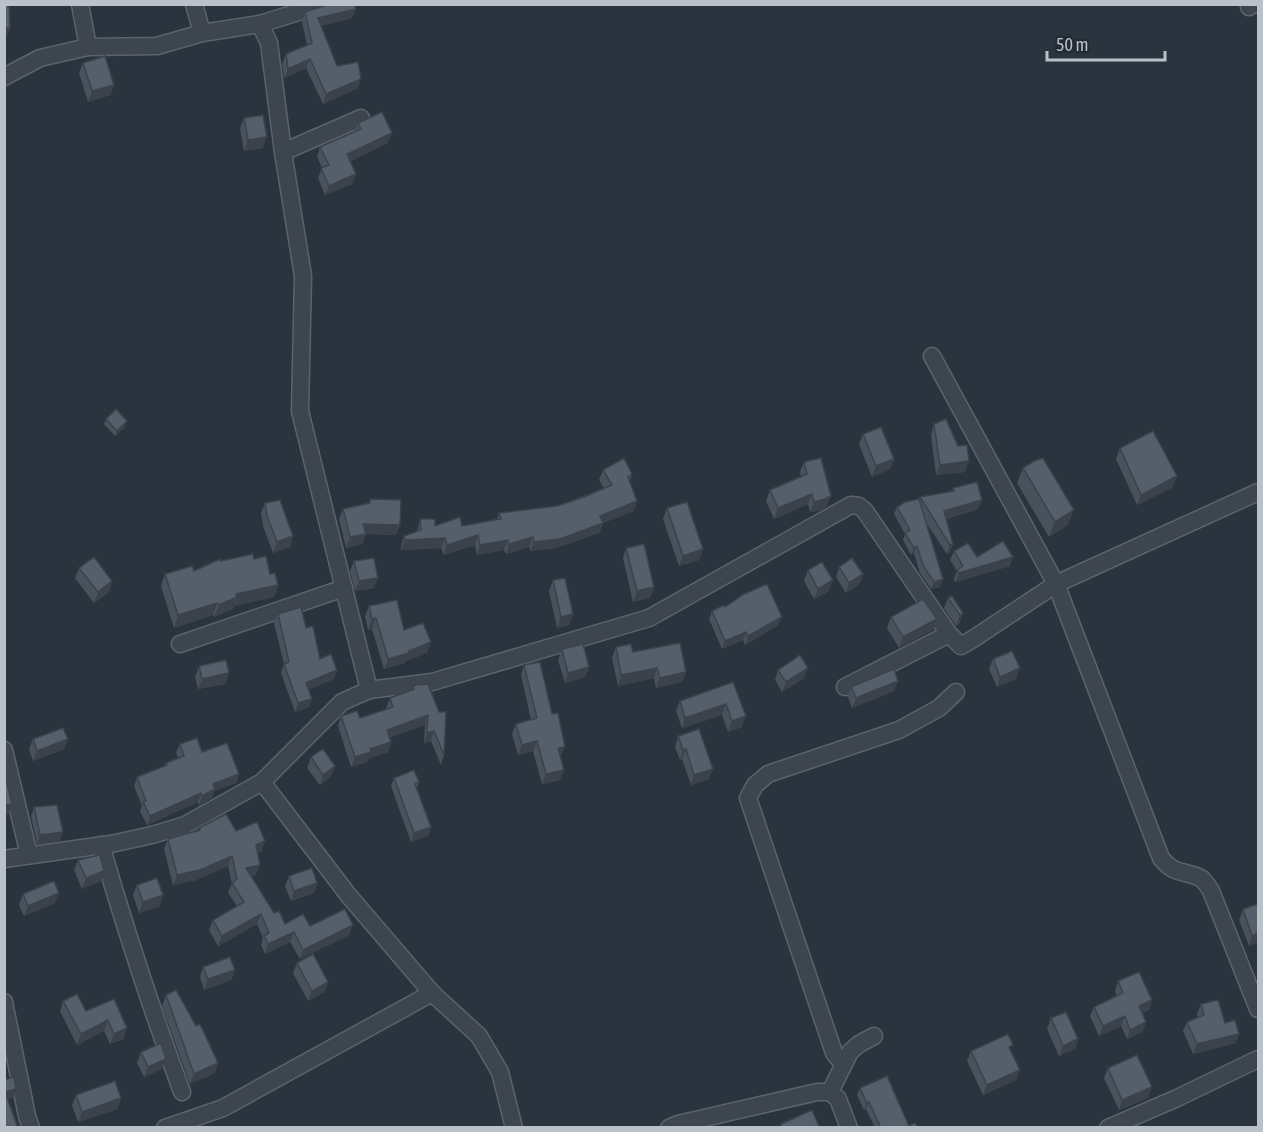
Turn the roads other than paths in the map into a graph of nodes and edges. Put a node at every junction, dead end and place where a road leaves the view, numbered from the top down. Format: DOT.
graph roads {
  1 [pos="80,4"];
  2 [pos="194,4"];
  3 [pos="324,4"];
  4 [pos="260,24"];
  5 [pos="202,33"];
  6 [pos="88,47"];
  7 [pos="4,77"];
  8 [pos="361,118"];
  9 [pos="283,152"];
  10 [pos="932,356"];
  11 [pos="1258,492"];
  12 [pos="1056,584"];
  13 [pos="344,588"];
  14 [pos="949,634"];
  15 [pos="180,644"];
  16 [pos="845,687"];
  17 [pos="369,690"];
  18 [pos="956,692"];
  19 [pos="4,750"];
  20 [pos="262,782"];
  21 [pos="102,845"];
  22 [pos="29,855"];
  23 [pos="4,859"];
  24 [pos="432,993"];
  25 [pos="4,1002"];
  26 [pos="1258,1009"];
  27 [pos="874,1036"];
  28 [pos="1258,1059"];
  29 [pos="843,1064"];
  30 [pos="182,1092"];
  31 [pos="830,1092"];
  32 [pos="31,1128"];
  33 [pos="165,1128"];
  34 [pos="514,1128"];
  35 [pos="669,1128"];
  36 [pos="849,1128"];
  37 [pos="1108,1128"];
  1 -- 6 [label="street"];
  2 -- 5 [label="street"];
  3 -- 4 [label="street"];
  4 -- 5 [label="street"];
  4 -- 9 [label="street"];
  5 -- 6 [label="street"];
  6 -- 7 [label="street"];
  8 -- 9 [label="street"];
  9 -- 13 [label="street"];
  10 -- 12 [label="street"];
  11 -- 12 [label="street"];
  12 -- 14 [label="street"];
  12 -- 26 [label="street"];
  13 -- 15 [label="street"];
  13 -- 17 [label="street"];
  14 -- 16 [label="street"];
  14 -- 17 [label="street"];
  17 -- 20 [label="street"];
  18 -- 29 [label="street"];
  19 -- 22 [label="street"];
  20 -- 21 [label="street"];
  20 -- 24 [label="street"];
  21 -- 22 [label="street"];
  21 -- 30 [label="street"];
  22 -- 23 [label="street"];
  24 -- 33 [label="street"];
  24 -- 34 [label="street"];
  25 -- 32 [label="street"];
  27 -- 29 [label="street"];
  28 -- 37 [label="street"];
  29 -- 31 [label="street"];
  31 -- 35 [label="street"];
  31 -- 36 [label="street"];
}
